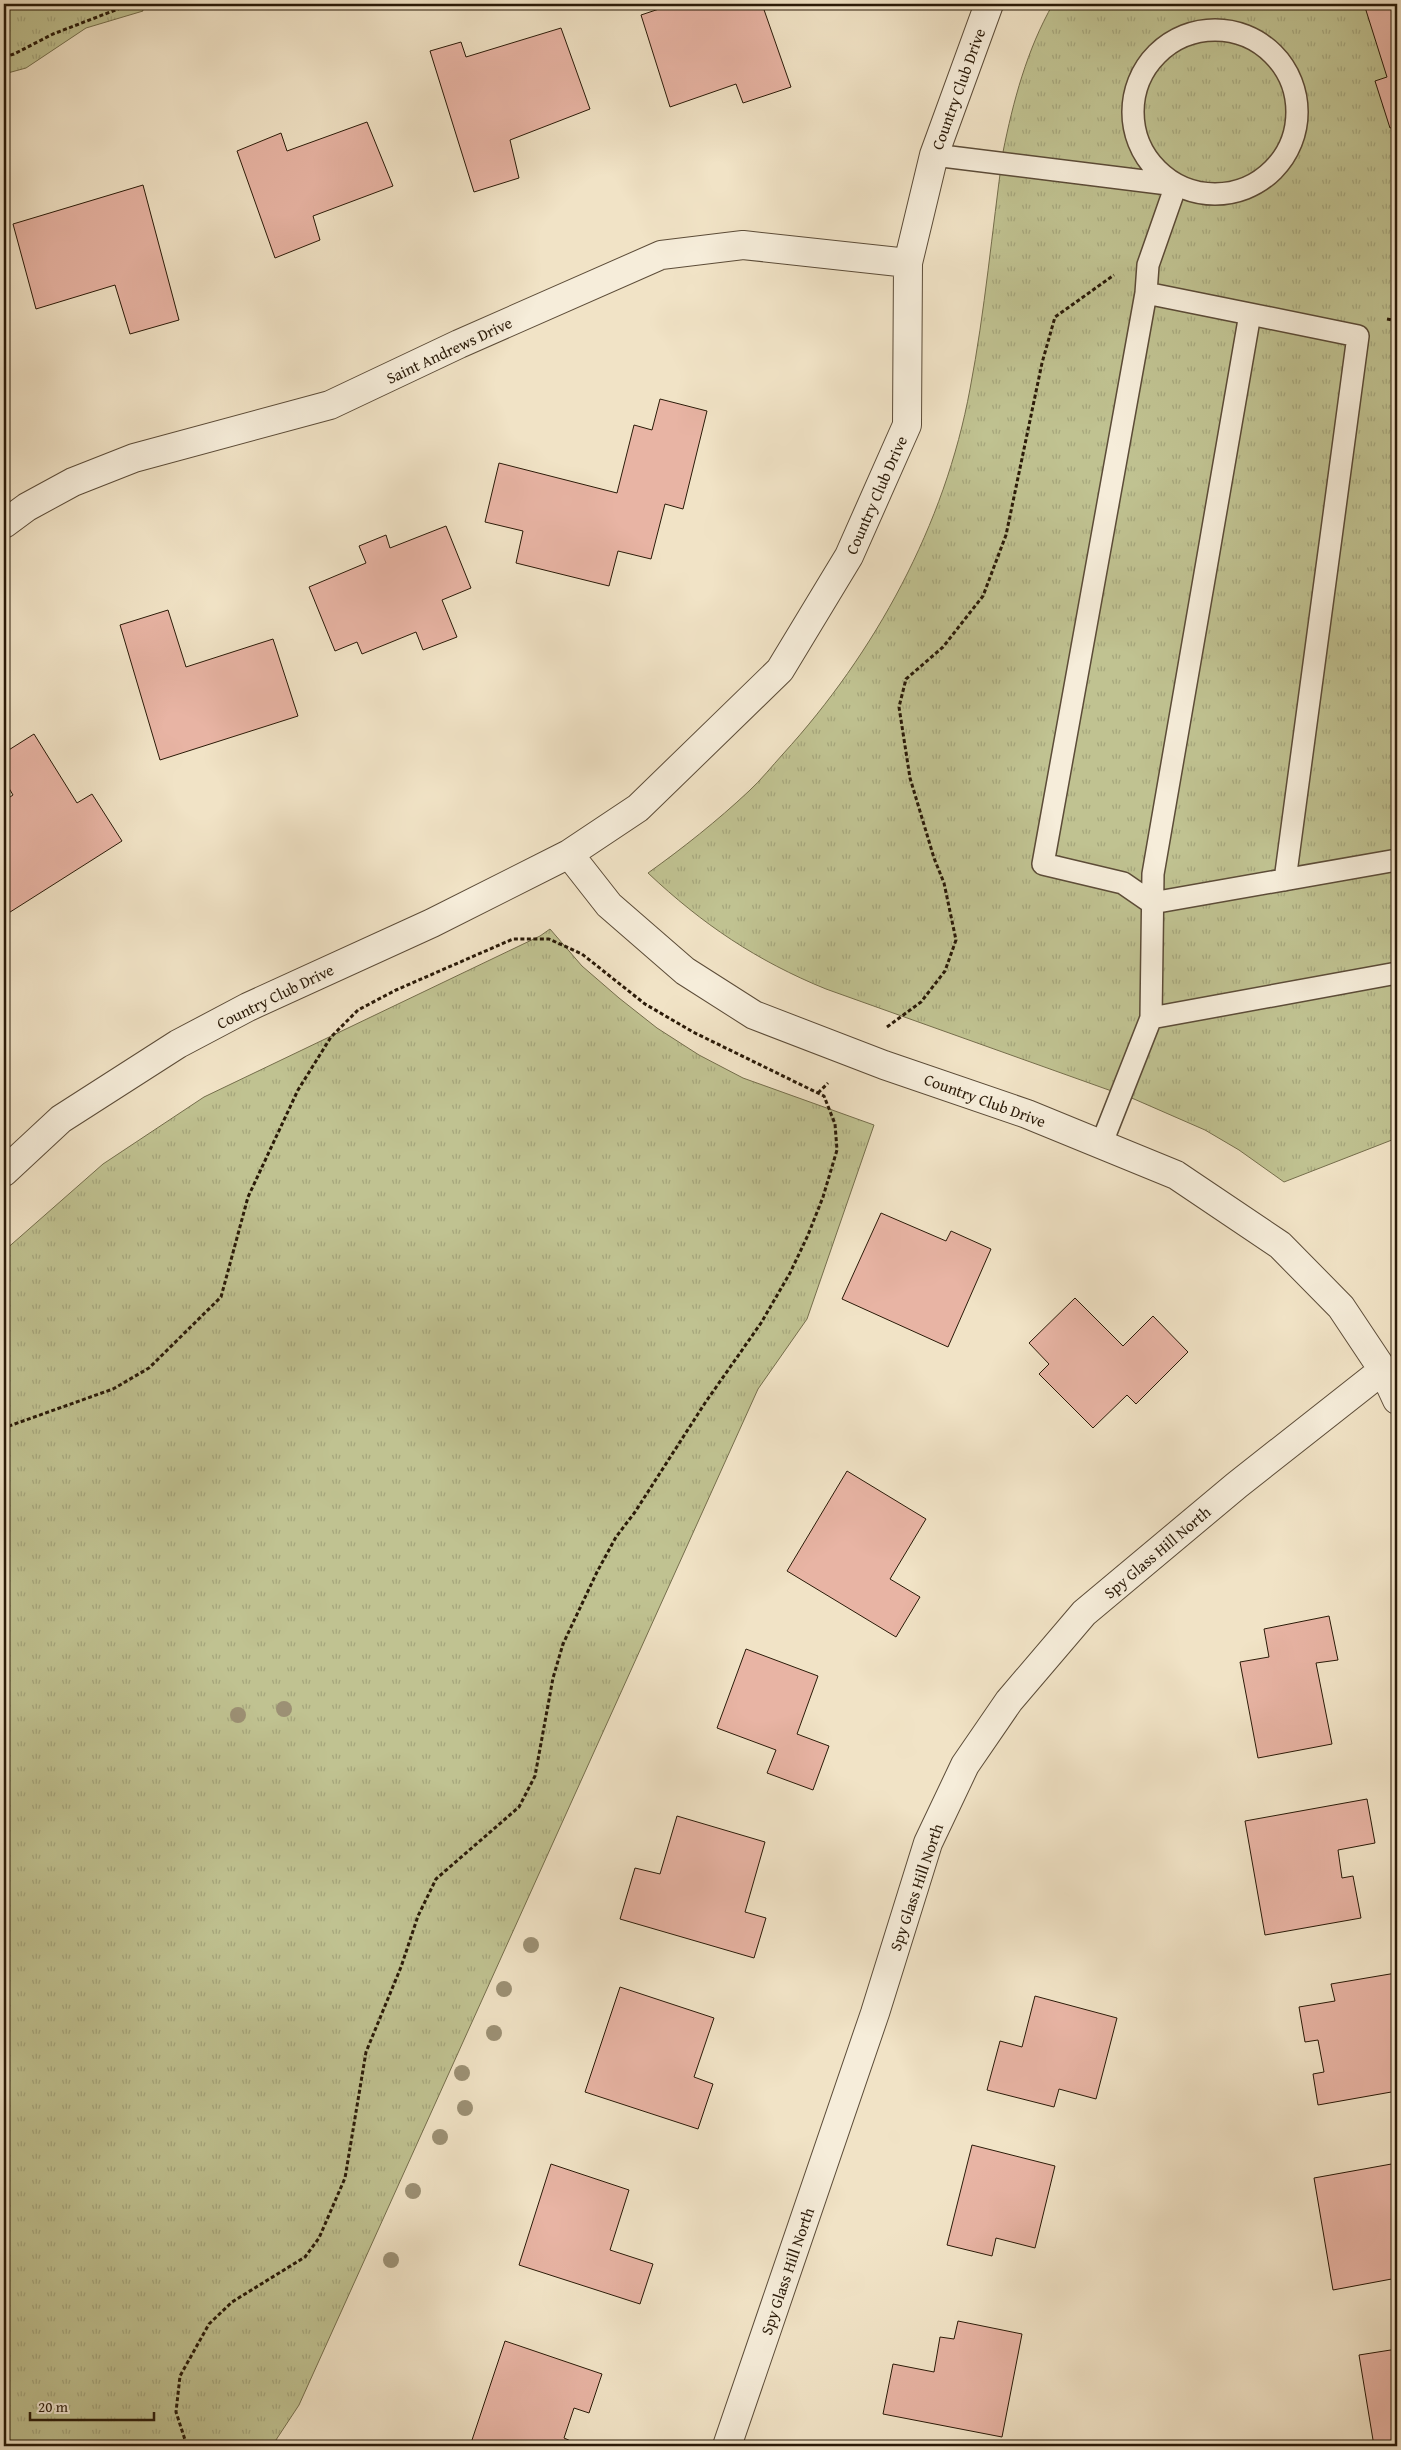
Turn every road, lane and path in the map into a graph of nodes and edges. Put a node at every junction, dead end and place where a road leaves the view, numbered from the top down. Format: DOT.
graph roads {
  1 [pos="131,4"];
  2 [pos="989,4"];
  3 [pos="4,57"];
  4 [pos="934,154"];
  5 [pos="1176,185"];
  6 [pos="908,263"];
  7 [pos="1147,286"];
  8 [pos="1250,314"];
  9 [pos="1380,318"];
  10 [pos="1397,321"];
  11 [pos="4,524"];
  12 [pos="569,854"];
  13 [pos="1397,860"];
  14 [pos="1285,880"];
  15 [pos="1152,903"];
  16 [pos="1397,973"];
  17 [pos="1151,1018"];
  18 [pos="855,1054"];
  19 [pos="818,1093"];
  20 [pos="1101,1144"];
  21 [pos="4,1172"];
  22 [pos="1383,1370"];
  23 [pos="1397,1400"];
  24 [pos="4,1430"];
  25 [pos="187,2446"];
  26 [pos="727,2446"];
  1 -- 3 [label="path"];
  2 -- 4 [label="street, Country Club Drive"];
  4 -- 5 [label="lane"];
  4 -- 6 [label="street, Country Club Drive"];
  5 -- 5 [label="lane"];
  5 -- 7 [label="lane"];
  6 -- 11 [label="street, Saint Andrews Drive"];
  6 -- 12 [label="street, Country Club Drive"];
  7 -- 8 [label="lane"];
  7 -- 15 [label="lane"];
  7 -- 18 [label="path"];
  8 -- 14 [label="lane"];
  8 -- 15 [label="lane"];
  9 -- 10 [label="path"];
  12 -- 18 [label="street, Country Club Drive"];
  12 -- 21 [label="street, Country Club Drive"];
  13 -- 14 [label="lane"];
  14 -- 15 [label="lane"];
  15 -- 17 [label="lane"];
  16 -- 17 [label="lane"];
  17 -- 20 [label="lane"];
  18 -- 19 [label="path"];
  18 -- 20 [label="street, Country Club Drive"];
  19 -- 24 [label="path"];
  19 -- 25 [label="path"];
  20 -- 22 [label="street, Country Club Drive"];
  22 -- 23 [label="street, Country Club Drive"];
  22 -- 26 [label="street, Spy Glass Hill North"];
}
